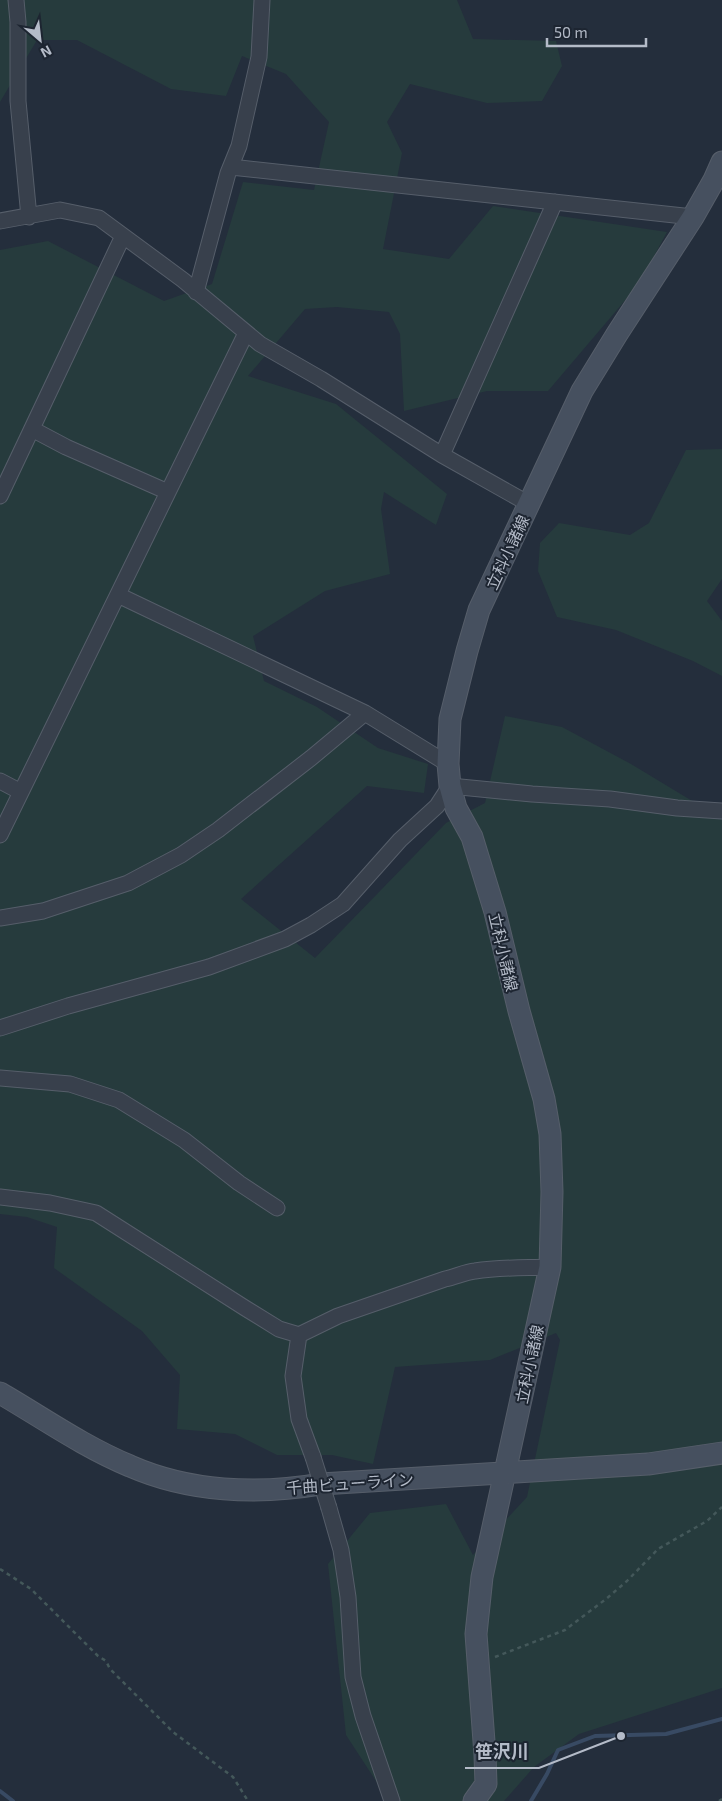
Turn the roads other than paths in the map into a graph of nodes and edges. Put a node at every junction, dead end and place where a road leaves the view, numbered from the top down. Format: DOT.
graph roads {
  1 [pos="16,0"];
  2 [pos="262,0"];
  3 [pos="722,164"];
  4 [pos="231,167"];
  5 [pos="555,202"];
  6 [pos="30,216"];
  7 [pos="693,217"];
  8 [pos="0,221"];
  9 [pos="123,236"];
  10 [pos="196,292"];
  11 [pos="246,333"];
  12 [pos="32,429"];
  13 [pos="442,455"];
  14 [pos="168,492"];
  15 [pos="0,496"];
  16 [pos="529,504"];
  17 [pos="118,594"];
  18 [pos="365,713"];
  19 [pos="448,764"];
  20 [pos="0,782"];
  21 [pos="450,786"];
  22 [pos="21,792"];
  23 [pos="722,811"];
  24 [pos="0,835"];
  25 [pos="0,918"];
  26 [pos="0,1028"];
  27 [pos="0,1078"];
  28 [pos="0,1197"];
  29 [pos="277,1208"];
  30 [pos="550,1267"];
  31 [pos="299,1335"];
  32 [pos="0,1394"];
  33 [pos="722,1453"];
  34 [pos="506,1472"];
  35 [pos="392,1801"];
  36 [pos="474,1801"];
  1 -- 6 [label="street"];
  2 -- 4 [label="street"];
  3 -- 7 [label="main road, 立科小諸線"];
  4 -- 5 [label="street"];
  4 -- 10 [label="street"];
  5 -- 7 [label="street"];
  5 -- 13 [label="street"];
  6 -- 8 [label="street"];
  6 -- 9 [label="street"];
  7 -- 16 [label="main road, 立科小諸線"];
  9 -- 10 [label="street"];
  9 -- 12 [label="street"];
  10 -- 11 [label="street"];
  11 -- 13 [label="street"];
  11 -- 14 [label="street"];
  12 -- 14 [label="street"];
  12 -- 15 [label="street"];
  13 -- 16 [label="street"];
  14 -- 17 [label="street"];
  16 -- 19 [label="main road, 立科小諸線"];
  17 -- 18 [label="street"];
  17 -- 22 [label="street"];
  18 -- 19 [label="street"];
  18 -- 25 [label="street"];
  19 -- 21 [label="main road, 立科小諸線"];
  20 -- 22 [label="street"];
  21 -- 23 [label="street"];
  21 -- 26 [label="street"];
  21 -- 30 [label="main road, 立科小諸線"];
  22 -- 24 [label="street"];
  27 -- 29 [label="street"];
  28 -- 31 [label="street"];
  30 -- 31 [label="street"];
  30 -- 34 [label="main road, 立科小諸線"];
  31 -- 35 [label="street, bridge"];
  32 -- 34 [label="main road, 千曲ビューライン"];
  33 -- 34 [label="main road, 千曲ビューライン"];
  34 -- 36 [label="main road, 立科小諸線"];
}
